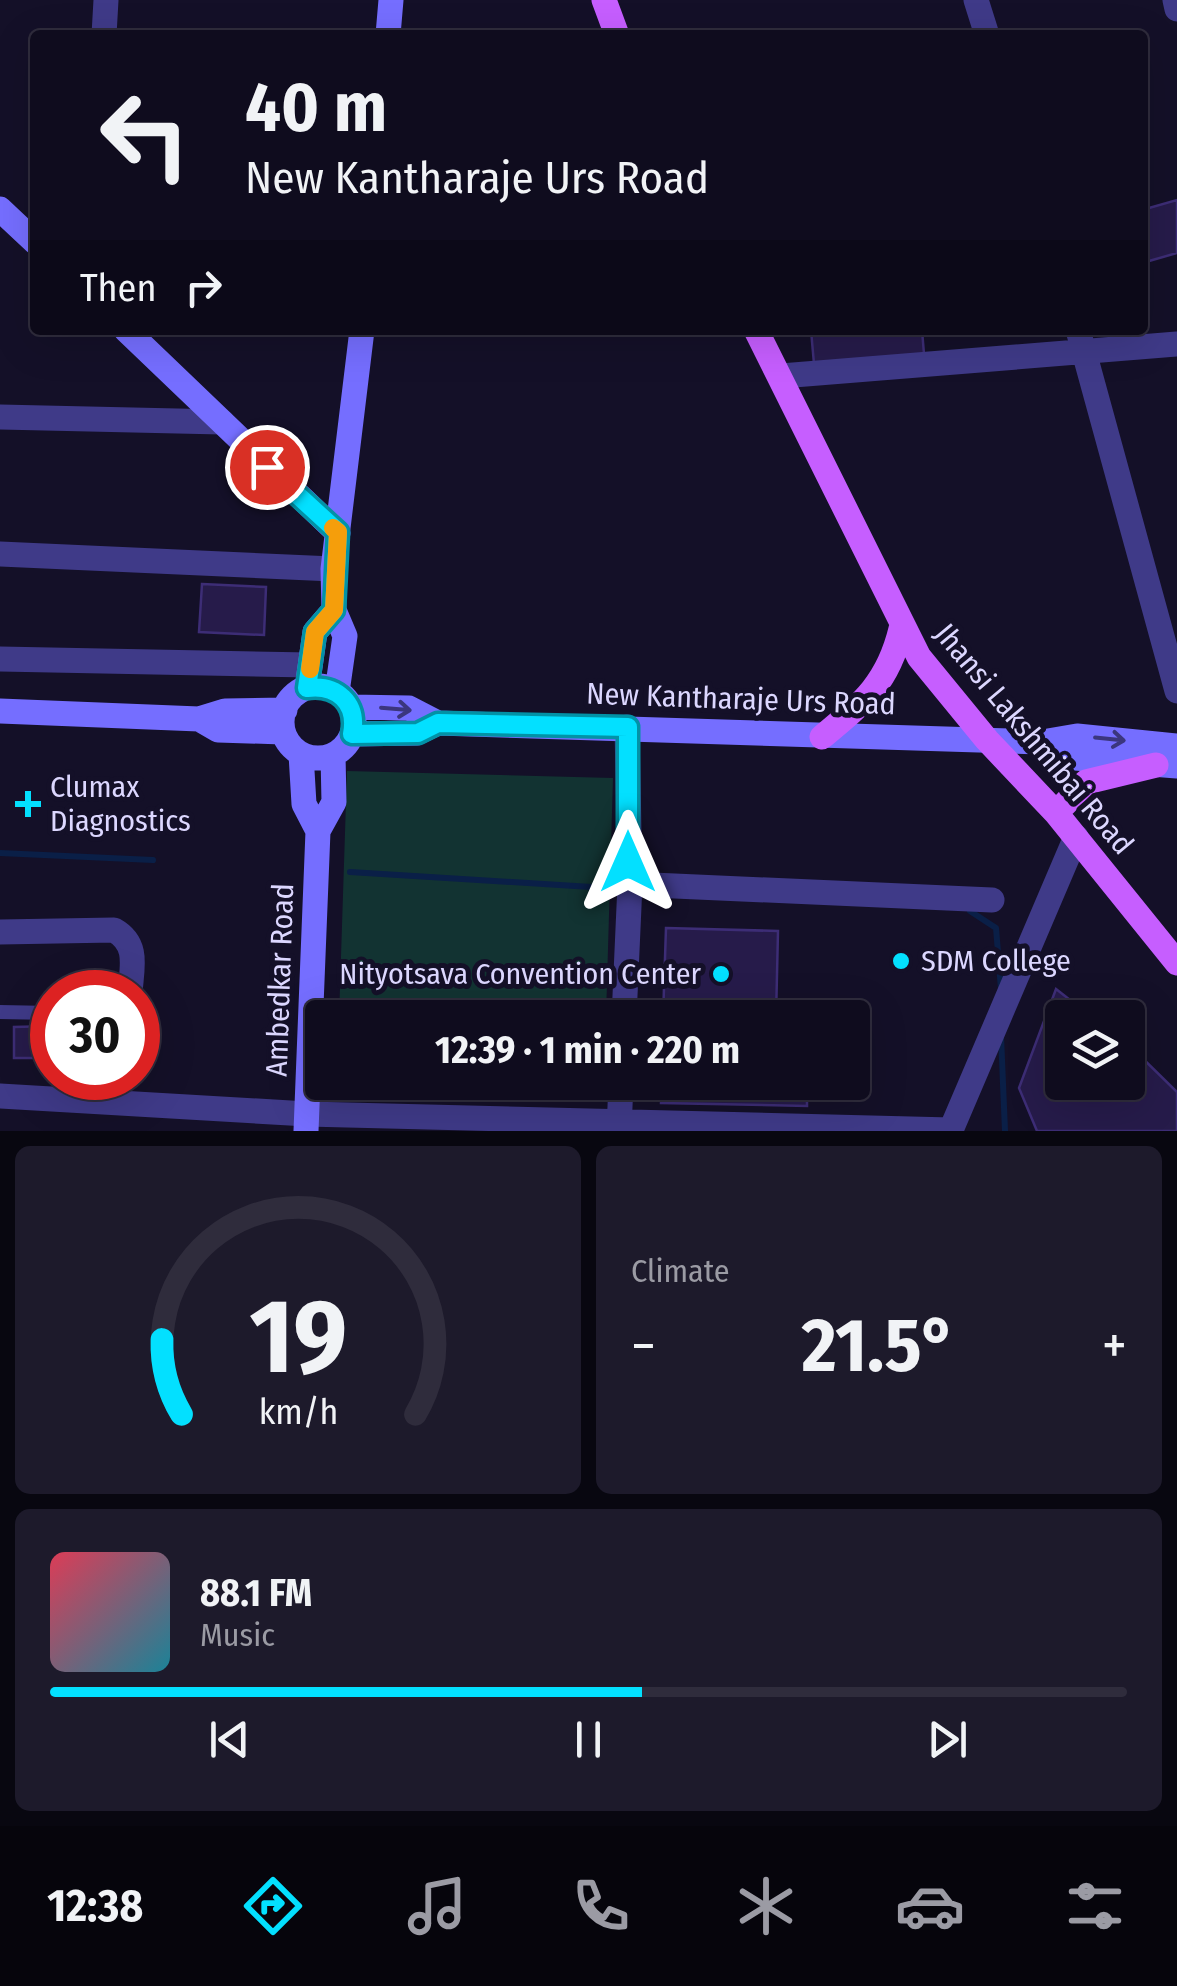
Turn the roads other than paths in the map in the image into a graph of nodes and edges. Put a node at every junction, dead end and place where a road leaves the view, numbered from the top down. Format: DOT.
graph roads {
  1 [pos="106,0"];
  2 [pos="391,0"];
  3 [pos="604,0"];
  4 [pos="976,0"];
  5 [pos="1175,0"];
  6 [pos="1177,9"];
  7 [pos="104,30"];
  8 [pos="388,30"];
  9 [pos="615,30"];
  10 [pos="985,30"];
  11 [pos="0,209"];
  12 [pos="30,237"];
  13 [pos="131,335"];
  14 [pos="361,335"];
  15 [pos="759,335"];
  16 [pos="1081,340"];
  17 [pos="1177,344"];
  18 [pos="780,376"];
  19 [pos="0,416"];
  20 [pos="222,422"];
  21 [pos="338,532"];
  22 [pos="0,554"];
  23 [pos="333,569"];
  24 [pos="334,610"];
  25 [pos="900,629"];
  26 [pos="0,659"];
  27 [pos="309,677"];
  28 [pos="1177,691"];
  29 [pos="344,699"];
  30 [pos="0,710"];
  31 [pos="284,721"];
  32 [pos="438,723"];
  33 [pos="628,727"];
  34 [pos="352,734"];
  35 [pos="822,737"];
  36 [pos="987,740"];
  37 [pos="1042,742"];
  38 [pos="1177,746"];
  39 [pos="301,754"];
  40 [pos="332,755"];
  41 [pos="1167,766"];
  42 [pos="1056,813"];
  43 [pos="318,831"];
  44 [pos="1076,837"];
  45 [pos="629,872"];
  46 [pos="992,900"];
  47 [pos="0,932"];
  48 [pos="1177,963"];
  49 [pos="132,970"];
  50 [pos="625,1000"];
  51 [pos="0,1012"];
  52 [pos="30,1013"];
  53 [pos="0,1096"];
  54 [pos="620,1100"];
  55 [pos="306,1122"];
  56 [pos="619,1125"];
  1 -- 7 [label="street"];
  2 -- 8 [label="street"];
  3 -- 9 [label="main road"];
  4 -- 10 [label="street"];
  5 -- 6 [label="street"];
  11 -- 12 [label="street"];
  13 -- 20 [label="street"];
  14 -- 21 [label="street"];
  15 -- 18 [label="main road, Jhansi Lakshmibai Road"];
  16 -- 17 [label="street"];
  16 -- 18 [label="street"];
  16 -- 28 [label="street"];
  18 -- 25 [label="main road, Jhansi Lakshmibai Road"];
  19 -- 20 [label="street"];
  20 -- 21 [label="street"];
  21 -- 23 [label="street"];
  22 -- 23 [label="street"];
  23 -- 24 [label="street"];
  24 -- 27 [label="street"];
  24 -- 29 [label="street"];
  25 -- 35 [label="main road"];
  25 -- 36 [label="main road, Jhansi Lakshmibai Road"];
  26 -- 27 [label="street"];
  27 -- 29 [label="street"];
  27 -- 31 [label="street"];
  29 -- 32 [label="street, New Kantharaje Urs Road, one-way"];
  29 -- 34 [label="street"];
  30 -- 31 [label="street"];
  31 -- 39 [label="street"];
  32 -- 33 [label="street, New Kantharaje Urs Road"];
  32 -- 34 [label="street, New Kantharaje Urs Road"];
  33 -- 35 [label="street, New Kantharaje Urs Road"];
  33 -- 45 [label="street"];
  34 -- 40 [label="street"];
  35 -- 36 [label="street, New Kantharaje Urs Road"];
  36 -- 37 [label="street, New Kantharaje Urs Road"];
  36 -- 42 [label="main road, Jhansi Lakshmibai Road"];
  37 -- 38 [label="street, one-way"];
  37 -- 41 [label="street"];
  39 -- 40 [label="street"];
  39 -- 43 [label="street, Ambedkar Road"];
  40 -- 43 [label="street, Ambedkar Road"];
  41 -- 42 [label="main road"];
  42 -- 44 [label="main road, Jhansi Lakshmibai Road"];
  43 -- 55 [label="street, Ambedkar Road"];
  44 -- 48 [label="main road, Jhansi Lakshmibai Road"];
  44 -- 56 [label="street"];
  45 -- 46 [label="street"];
  45 -- 50 [label="street"];
  47 -- 49 [label="street"];
  51 -- 52 [label="lane"];
  53 -- 55 [label="street"];
  54 -- 56 [label="street"];
  55 -- 56 [label="street"];
}
